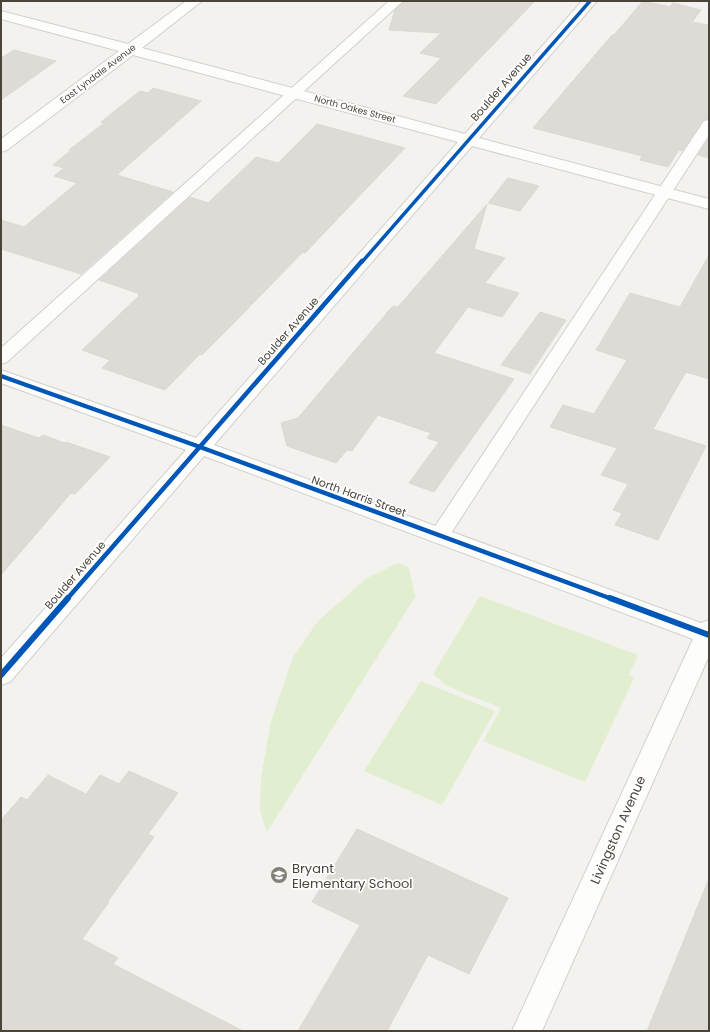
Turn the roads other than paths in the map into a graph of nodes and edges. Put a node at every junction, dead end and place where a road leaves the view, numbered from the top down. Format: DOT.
graph roads {
  1 [pos="195,1"];
  2 [pos="397,1"];
  3 [pos="590,1"];
  4 [pos="1,15"];
  5 [pos="131,49"];
  6 [pos="296,93"];
  7 [pos="709,124"];
  8 [pos="469,139"];
  9 [pos="1,147"];
  10 [pos="666,192"];
  11 [pos="709,204"];
  12 [pos="1,358"];
  13 [pos="1,376"];
  14 [pos="200,447"];
  15 [pos="439,536"];
  16 [pos="708,633"];
  17 [pos="1,675"];
  18 [pos="527,1031"];
  1 -- 5 [label="street, East Lyndale Avenue"];
  2 -- 6 [label="lane"];
  3 -- 8 [label="street, Boulder Avenue"];
  4 -- 5 [label="street, North Oakes Street"];
  5 -- 6 [label="street, North Oakes Street"];
  5 -- 9 [label="street, East Lyndale Avenue"];
  6 -- 8 [label="street, North Oakes Street"];
  6 -- 12 [label="lane"];
  7 -- 10 [label="lane"];
  8 -- 10 [label="street, North Oakes Street"];
  8 -- 14 [label="street, Boulder Avenue"];
  10 -- 11 [label="street, North Oakes Street"];
  10 -- 15 [label="lane"];
  13 -- 14 [label="street, North Harris Street"];
  14 -- 15 [label="street, North Harris Street"];
  14 -- 17 [label="street, Boulder Avenue"];
  15 -- 16 [label="street, North Harris Street"];
  16 -- 18 [label="street, Livingston Avenue"];
}
